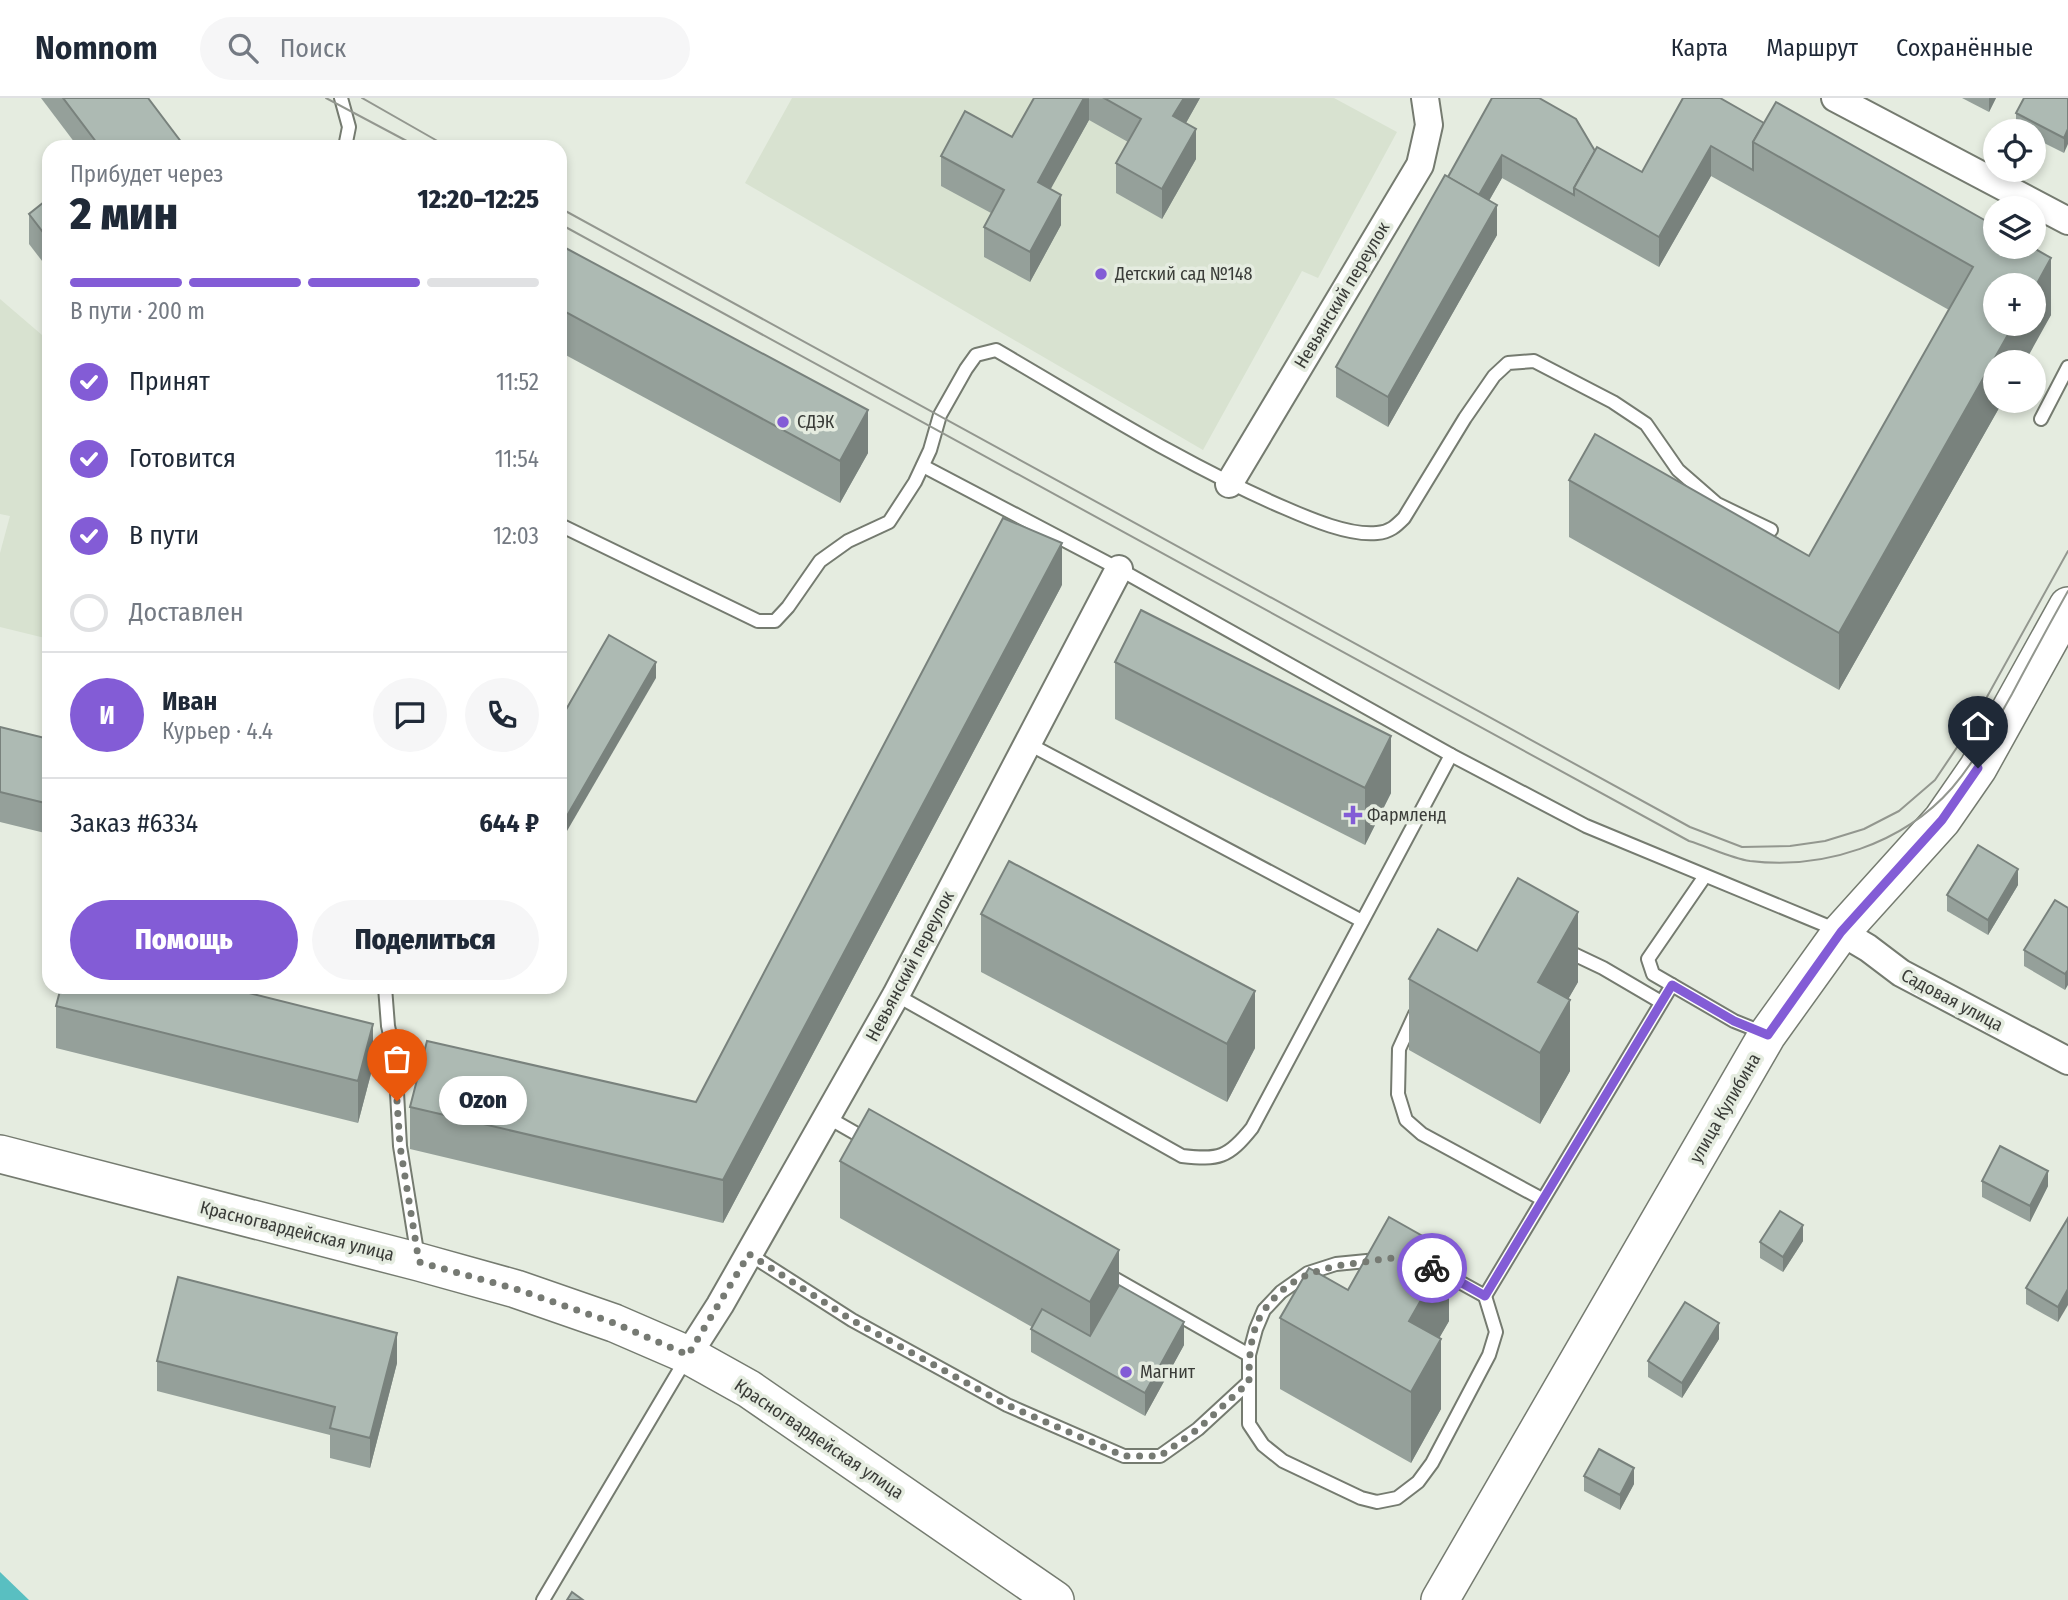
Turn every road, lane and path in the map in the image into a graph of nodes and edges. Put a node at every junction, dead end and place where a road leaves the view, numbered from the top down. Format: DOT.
graph roads {
  1 [pos="341,98"];
  2 [pos="1425,98"];
  3 [pos="1835,98"];
  4 [pos="346,140"];
  5 [pos="2068,221"];
  6 [pos="2068,367"];
  7 [pos="2041,419"];
  8 [pos="923,466"];
  9 [pos="1228,484"];
  10 [pos="567,528"];
  11 [pos="1771,530"];
  12 [pos="1119,569"];
  13 [pos="2068,606"];
  14 [pos="1027,743"];
  15 [pos="1451,755"];
  16 [pos="1705,876"];
  17 [pos="1362,921"];
  18 [pos="1841,932"];
  19 [pos="1555,946"];
  20 [pos="1672,985"];
  21 [pos="386,994"];
  22 [pos="896,995"];
  23 [pos="1422,1000"];
  24 [pos="1661,1002"];
  25 [pos="1768,1035"];
  26 [pos="2068,1061"];
  27 [pos="827,1117"];
  28 [pos="878,1146"];
  29 [pos="0,1154"];
  30 [pos="1542,1199"];
  31 [pos="749,1254"];
  32 [pos="1384,1259"];
  33 [pos="419,1262"];
  34 [pos="1419,1264"];
  35 [pos="1093,1266"];
  36 [pos="1485,1296"];
  37 [pos="688,1355"];
  38 [pos="1249,1355"];
  39 [pos="1249,1382"];
  40 [pos="1037,1591"];
  41 [pos="543,1600"];
  42 [pos="1440,1600"];
  1 -- 4 [label="lane"];
  2 -- 9 [label="street, Невьянский переулок"];
  3 -- 5 [label="street"];
  6 -- 7 [label="lane"];
  8 -- 9 [label="lane"];
  8 -- 10 [label="lane"];
  8 -- 12 [label="lane"];
  9 -- 11 [label="lane"];
  12 -- 14 [label="street, Невьянский переулок"];
  12 -- 15 [label="lane"];
  13 -- 18 [label="main road, улица Кулибина"];
  14 -- 17 [label="lane"];
  14 -- 22 [label="street, Невьянский переулок"];
  15 -- 16 [label="lane"];
  15 -- 17 [label="lane"];
  16 -- 18 [label="lane"];
  16 -- 20 [label="lane"];
  17 -- 22 [label="lane"];
  18 -- 25 [label="main road, улица Кулибина"];
  18 -- 26 [label="street, Садовая улица"];
  19 -- 24 [label="lane"];
  20 -- 24 [label="lane"];
  20 -- 25 [label="lane"];
  21 -- 33 [label="lane"];
  22 -- 27 [label="street, Невьянский переулок"];
  23 -- 30 [label="lane"];
  24 -- 30 [label="lane"];
  25 -- 42 [label="main road, улица Кулибина"];
  27 -- 28 [label="lane"];
  27 -- 31 [label="street, Невьянский переулок"];
  29 -- 33 [label="main road, Красногвардейская улица"];
  30 -- 36 [label="lane"];
  31 -- 37 [label="street, Невьянский переулок"];
  31 -- 39 [label="lane"];
  32 -- 38 [label="lane"];
  33 -- 37 [label="main road, Красногвардейская улица"];
  34 -- 36 [label="lane"];
  35 -- 38 [label="lane"];
  36 -- 39 [label="lane"];
  37 -- 40 [label="main road, Красногвардейская улица"];
  37 -- 41 [label="lane"];
  38 -- 39 [label="lane"];
}
